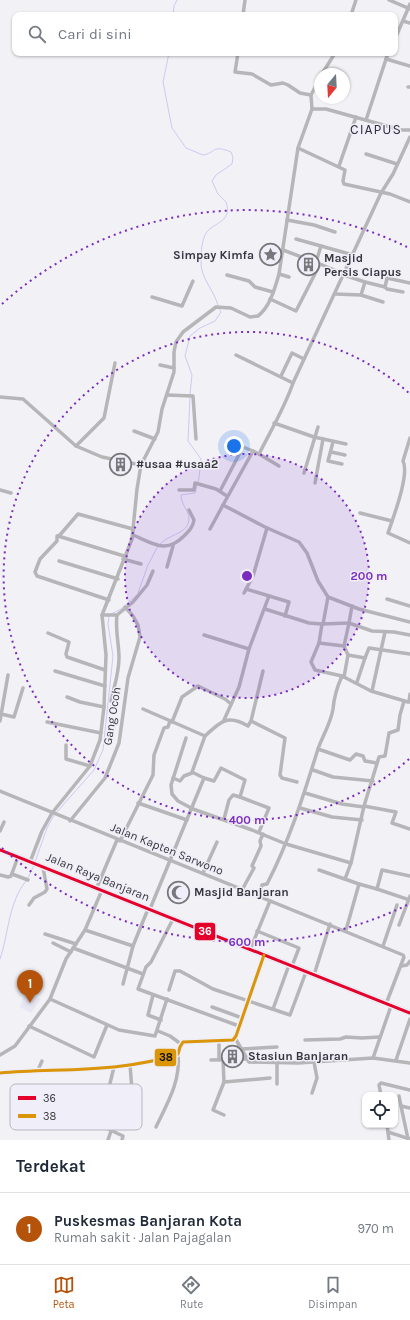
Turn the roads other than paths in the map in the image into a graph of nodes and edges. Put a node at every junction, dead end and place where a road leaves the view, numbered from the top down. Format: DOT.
graph roads {
  1 [pos="245,0"];
  2 [pos="356,0"];
  3 [pos="389,0"];
  4 [pos="410,4"];
  5 [pos="409,9"];
  6 [pos="243,12"];
  7 [pos="352,12"];
  8 [pos="404,21"];
  9 [pos="410,23"];
  10 [pos="398,32"];
  11 [pos="238,56"];
  12 [pos="333,56"];
  13 [pos="387,56"];
  14 [pos="386,59"];
  15 [pos="410,66"];
  16 [pos="326,68"];
  17 [pos="314,90"];
  18 [pos="311,96"];
  19 [pos="312,109"];
  20 [pos="356,117"];
  21 [pos="366,120"];
  22 [pos="410,130"];
  23 [pos="410,137"];
  24 [pos="408,146"];
  25 [pos="298,148"];
  26 [pos="366,154"];
  27 [pos="397,164"];
  28 [pos="339,166"];
  29 [pos="382,193"];
  30 [pos="410,202"];
  31 [pos="286,220"];
  32 [pos="335,232"];
  33 [pos="296,240"];
  34 [pos="321,246"];
  35 [pos="283,250"];
  36 [pos="353,255"];
  37 [pos="318,263"];
  38 [pos="279,274"];
  39 [pos="344,274"];
  40 [pos="227,275"];
  41 [pos="289,277"];
  42 [pos="194,281"];
  43 [pos="365,282"];
  44 [pos="410,283"];
  45 [pos="385,287"];
  46 [pos="273,292"];
  47 [pos="403,292"];
  48 [pos="336,294"];
  49 [pos="361,295"];
  50 [pos="152,297"];
  51 [pos="270,299"];
  52 [pos="383,302"];
  53 [pos="236,356"];
  54 [pos="304,359"];
  55 [pos="115,363"];
  56 [pos="160,365"];
  57 [pos="174,368"];
  58 [pos="281,376"];
  59 [pos="293,383"];
  60 [pos="166,395"];
  61 [pos="0,397"];
  62 [pos="274,423"];
  63 [pos="318,427"];
  64 [pos="134,431"];
  65 [pos="314,437"];
  66 [pos="410,438"];
  67 [pos="155,439"];
  68 [pos="196,439"];
  69 [pos="324,439"];
  70 [pos="333,442"];
  71 [pos="346,444"];
  72 [pos="76,446"];
  73 [pos="253,451"];
  74 [pos="330,452"];
  75 [pos="259,454"];
  76 [pos="345,455"];
  77 [pos="342,464"];
  78 [pos="141,465"];
  79 [pos="279,466"];
  80 [pos="304,473"];
  81 [pos="315,483"];
  82 [pos="0,490"];
  83 [pos="179,490"];
  84 [pos="220,491"];
  85 [pos="11,493"];
  86 [pos="227,496"];
  87 [pos="223,506"];
  88 [pos="189,510"];
  89 [pos="360,512"];
  90 [pos="392,521"];
  91 [pos="267,528"];
  92 [pos="133,529"];
  93 [pos="210,529"];
  94 [pos="133,535"];
  95 [pos="57,536"];
  96 [pos="410,543"];
  97 [pos="173,546"];
  98 [pos="124,557"];
  99 [pos="59,561"];
  100 [pos="141,564"];
  101 [pos="167,567"];
  102 [pos="153,571"];
  103 [pos="118,579"];
  104 [pos="246,589"];
  105 [pos="244,593"];
  106 [pos="269,596"];
  107 [pos="328,597"];
  108 [pos="387,599"];
  109 [pos="109,600"];
  110 [pos="352,606"];
  111 [pos="410,606"];
  112 [pos="125,607"];
  113 [pos="265,609"];
  114 [pos="104,614"];
  115 [pos="115,615"];
  116 [pos="285,616"];
  117 [pos="410,622"];
  118 [pos="349,623"];
  119 [pos="323,624"];
  120 [pos="385,632"];
  121 [pos="48,633"];
  122 [pos="204,635"];
  123 [pos="410,635"];
  124 [pos="319,643"];
  125 [pos="344,646"];
  126 [pos="249,649"];
  127 [pos="382,650"];
  128 [pos="348,654"];
  129 [pos="410,654"];
  130 [pos="365,658"];
  131 [pos="105,670"];
  132 [pos="55,671"];
  133 [pos="263,671"];
  134 [pos="8,675"];
  135 [pos="343,676"];
  136 [pos="357,682"];
  137 [pos="105,686"];
  138 [pos="23,688"];
  139 [pos="372,691"];
  140 [pos="410,694"];
  141 [pos="67,697"];
  142 [pos="111,701"];
  143 [pos="408,702"];
  144 [pos="231,704"];
  145 [pos="104,707"];
  146 [pos="143,710"];
  147 [pos="1,714"];
  148 [pos="224,720"];
  149 [pos="0,721"];
  150 [pos="171,721"];
  151 [pos="251,721"];
  152 [pos="47,722"];
  153 [pos="101,733"];
  154 [pos="205,736"];
  155 [pos="186,738"];
  156 [pos="66,745"];
  157 [pos="318,749"];
  158 [pos="377,763"];
  159 [pos="90,766"];
  160 [pos="313,770"];
  161 [pos="192,773"];
  162 [pos="173,778"];
  163 [pos="204,778"];
  164 [pos="373,781"];
  165 [pos="297,782"];
  166 [pos="0,791"];
  167 [pos="305,793"];
  168 [pos="240,797"];
  169 [pos="138,803"];
  170 [pos="364,806"];
  171 [pos="300,808"];
  172 [pos="193,809"];
  173 [pos="55,814"];
  174 [pos="224,819"];
  175 [pos="187,820"];
  176 [pos="362,820"];
  177 [pos="70,821"];
  178 [pos="4,822"];
  179 [pos="410,829"];
  180 [pos="0,831"];
  181 [pos="261,833"];
  182 [pos="119,840"];
  183 [pos="217,842"];
  184 [pos="286,844"];
  185 [pos="0,850"];
  186 [pos="18,857"];
  187 [pos="170,860"];
  188 [pos="31,862"];
  189 [pos="351,863"];
  190 [pos="41,866"];
  191 [pos="319,870"];
  192 [pos="203,873"];
  193 [pos="12,874"];
  194 [pos="0,875"];
  195 [pos="410,876"];
  196 [pos="346,879"];
  197 [pos="28,880"];
  198 [pos="359,884"];
  199 [pos="100,889"];
  200 [pos="242,890"];
  201 [pos="377,890"];
  202 [pos="258,897"];
  203 [pos="409,899"];
  204 [pos="270,901"];
  205 [pos="397,905"];
  206 [pos="29,906"];
  207 [pos="149,909"];
  208 [pos="173,919"];
  209 [pos="330,924"];
  210 [pos="399,924"];
  211 [pos="85,930"];
  212 [pos="346,930"];
  213 [pos="257,931"];
  214 [pos="45,934"];
  215 [pos="53,943"];
  216 [pos="382,945"];
  217 [pos="133,946"];
  218 [pos="73,948"];
  219 [pos="250,950"];
  220 [pos="264,955"];
  221 [pos="410,960"];
  222 [pos="291,966"];
  223 [pos="403,966"];
  224 [pos="129,968"];
  225 [pos="306,972"];
  226 [pos="143,974"];
  227 [pos="314,975"];
  228 [pos="123,984"];
  229 [pos="169,990"];
  230 [pos="153,994"];
  231 [pos="50,999"];
  232 [pos="167,1000"];
  233 [pos="248,1001"];
  234 [pos="388,1005"];
  235 [pos="212,1007"];
  236 [pos="273,1009"];
  237 [pos="410,1013"];
  238 [pos="242,1018"];
  239 [pos="410,1019"];
  240 [pos="161,1020"];
  241 [pos="108,1025"];
  242 [pos="29,1026"];
  243 [pos="239,1026"];
  244 [pos="158,1030"];
  245 [pos="377,1037"];
  246 [pos="235,1038"];
  247 [pos="219,1040"];
  248 [pos="305,1040"];
  249 [pos="181,1044"];
  250 [pos="277,1047"];
  251 [pos="242,1049"];
  252 [pos="178,1054"];
  253 [pos="0,1055"];
  254 [pos="371,1058"];
  255 [pos="246,1059"];
  256 [pos="211,1060"];
  257 [pos="221,1060"];
  258 [pos="396,1060"];
  259 [pos="42,1061"];
  260 [pos="314,1062"];
  261 [pos="277,1063"];
  262 [pos="410,1063"];
  263 [pos="130,1065"];
  264 [pos="114,1068"];
  265 [pos="38,1070"];
  266 [pos="0,1073"];
  267 [pos="270,1078"];
  268 [pos="224,1082"];
  269 [pos="110,1084"];
  270 [pos="132,1084"];
  271 [pos="277,1084"];
  272 [pos="410,1090"];
  273 [pos="380,1092"];
  274 [pos="312,1093"];
  275 [pos="399,1096"];
  276 [pos="402,1106"];
  277 [pos="410,1108"];
  278 [pos="224,1115"];
  279 [pos="156,1127"];
  280 [pos="408,1127"];
  281 [pos="387,1128"];
  282 [pos="111,1131"];
  283 [pos="388,1132"];
  284 [pos="409,1139"];
  285 [pos="108,1140"];
  286 [pos="122,1140"];
  287 [pos="389,1140"];
  1 -- 6 [label="street"];
  2 -- 7 [label="street"];
  3 -- 5 [label="street"];
  4 -- 5 [label="street"];
  5 -- 8 [label="street"];
  8 -- 9 [label="street"];
  8 -- 10 [label="street"];
  11 -- 18 [label="street"];
  12 -- 16 [label="street"];
  13 -- 14 [label="street"];
  14 -- 15 [label="street"];
  14 -- 21 [label="street"];
  17 -- 18 [label="street"];
  18 -- 19 [label="street"];
  19 -- 20 [label="street"];
  19 -- 25 [label="street"];
  20 -- 21 [label="street"];
  20 -- 28 [label="street"];
  21 -- 22 [label="street"];
  23 -- 24 [label="street"];
  24 -- 27 [label="street"];
  25 -- 28 [label="street"];
  25 -- 31 [label="street"];
  26 -- 27 [label="street"];
  27 -- 29 [label="street"];
  28 -- 29 [label="street"];
  29 -- 30 [label="street"];
  29 -- 36 [label="street"];
  31 -- 32 [label="street"];
  31 -- 35 [label="street"];
  33 -- 34 [label="street"];
  34 -- 36 [label="street"];
  34 -- 37 [label="street"];
  35 -- 37 [label="street"];
  35 -- 38 [label="street"];
  36 -- 39 [label="street"];
  37 -- 39 [label="street"];
  37 -- 51 [label="street"];
  38 -- 41 [label="street"];
  38 -- 46 [label="street"];
  39 -- 43 [label="street"];
  39 -- 48 [label="street"];
  40 -- 46 [label="street"];
  42 -- 50 [label="street"];
  43 -- 45 [label="street"];
  43 -- 49 [label="street"];
  44 -- 45 [label="street"];
  45 -- 47 [label="street"];
  46 -- 51 [label="street"];
  48 -- 49 [label="street"];
  48 -- 54 [label="street"];
  49 -- 52 [label="street"];
  51 -- 57 [label="street"];
  53 -- 58 [label="street"];
  54 -- 58 [label="street"];
  54 -- 59 [label="street"];
  55 -- 72 [label="street"];
  56 -- 57 [label="street"];
  57 -- 60 [label="street"];
  58 -- 59 [label="street"];
  59 -- 62 [label="street"];
  60 -- 67 [label="street"];
  60 -- 68 [label="street"];
  61 -- 72 [label="street"];
  62 -- 65 [label="street"];
  62 -- 75 [label="street"];
  63 -- 65 [label="street"];
  64 -- 67 [label="street"];
  65 -- 69 [label="street"];
  65 -- 80 [label="street"];
  66 -- 90 [label="street"];
  67 -- 78 [label="street"];
  69 -- 70 [label="street"];
  69 -- 81 [label="street"];
  70 -- 71 [label="street"];
  70 -- 74 [label="street"];
  72 -- 78 [label="street"];
  73 -- 75 [label="street"];
  73 -- 84 [label="street"];
  73 -- 86 [label="street"];
  74 -- 76 [label="street"];
  74 -- 77 [label="street"];
  75 -- 79 [label="street"];
  78 -- 92 [label="street"];
  82 -- 85 [label="street"];
  83 -- 84 [label="street"];
  84 -- 86 [label="street"];
  86 -- 87 [label="street"];
  87 -- 91 [label="street"];
  87 -- 93 [label="street"];
  88 -- 97 [label="street"];
  89 -- 90 [label="street"];
  90 -- 96 [label="street"];
  91 -- 104 [label="street"];
  91 -- 107 [label="street"];
  92 -- 94 [label="street"];
  92 -- 95 [label="street"];
  94 -- 97 [label="street"];
  94 -- 98 [label="street"];
  95 -- 98 [label="street"];
  95 -- 109 [label="street"];
  97 -- 101 [label="street"];
  98 -- 100 [label="street"];
  98 -- 103 [label="street"];
  99 -- 103 [label="street"];
  102 -- 112 [label="street"];
  103 -- 109 [label="street"];
  104 -- 105 [label="street"];
  104 -- 106 [label="street"];
  106 -- 113 [label="street"];
  106 -- 116 [label="street"];
  107 -- 110 [label="street"];
  107 -- 119 [label="street"];
  108 -- 111 [label="street"];
  109 -- 114 [label="street"];
  110 -- 117 [label="street"];
  110 -- 118 [label="street"];
  112 -- 115 [label="street"];
  112 -- 177 [label="street, Gang Ocoh"];
  113 -- 116 [label="street"];
  113 -- 126 [label="street"];
  114 -- 115 [label="street"];
  114 -- 131 [label="street"];
  115 -- 142 [label="street"];
  116 -- 119 [label="street"];
  118 -- 119 [label="street"];
  118 -- 120 [label="street"];
  118 -- 125 [label="street"];
  119 -- 124 [label="street"];
  120 -- 123 [label="street"];
  120 -- 127 [label="street"];
  121 -- 131 [label="street"];
  122 -- 126 [label="street"];
  124 -- 125 [label="street"];
  124 -- 135 [label="street"];
  125 -- 128 [label="street"];
  126 -- 144 [label="street"];
  127 -- 129 [label="street"];
  127 -- 130 [label="street"];
  127 -- 139 [label="street"];
  128 -- 130 [label="street"];
  128 -- 135 [label="street"];
  130 -- 136 [label="street"];
  131 -- 137 [label="street"];
  132 -- 137 [label="street"];
  133 -- 151 [label="street"];
  134 -- 147 [label="street"];
  135 -- 136 [label="street"];
  135 -- 157 [label="street"];
  136 -- 139 [label="street"];
  137 -- 145 [label="street"];
  138 -- 147 [label="street"];
  139 -- 143 [label="street"];
  140 -- 143 [label="street"];
  141 -- 145 [label="street"];
  143 -- 158 [label="street"];
  144 -- 148 [label="street"];
  144 -- 150 [label="street"];
  145 -- 153 [label="street"];
  146 -- 150 [label="street"];
  147 -- 149 [label="street"];
  148 -- 151 [label="street"];
  148 -- 154 [label="street"];
  150 -- 154 [label="street"];
  150 -- 169 [label="street"];
  151 -- 165 [label="street"];
  152 -- 153 [label="street"];
  153 -- 159 [label="street"];
  154 -- 161 [label="street"];
  155 -- 162 [label="street"];
  156 -- 159 [label="street"];
  157 -- 158 [label="street"];
  157 -- 160 [label="street"];
  158 -- 164 [label="street"];
  159 -- 173 [label="street"];
  160 -- 164 [label="street"];
  160 -- 167 [label="street"];
  161 -- 162 [label="street"];
  161 -- 163 [label="street"];
  162 -- 172 [label="street"];
  163 -- 168 [label="street"];
  163 -- 172 [label="street"];
  164 -- 170 [label="street"];
  166 -- 173 [label="street, Jalan Kapten Sarwono"];
  167 -- 170 [label="street"];
  167 -- 171 [label="street"];
  168 -- 174 [label="street"];
  168 -- 181 [label="street"];
  169 -- 175 [label="street"];
  169 -- 182 [label="street"];
  170 -- 176 [label="street"];
  170 -- 179 [label="street"];
  171 -- 176 [label="street"];
  171 -- 184 [label="street"];
  172 -- 174 [label="street"];
  172 -- 175 [label="street"];
  173 -- 177 [label="street, Jalan Kapten Sarwono"];
  173 -- 188 [label="street"];
  174 -- 181 [label="street"];
  175 -- 187 [label="street"];
  176 -- 189 [label="street"];
  177 -- 182 [label="street, Jalan Kapten Sarwono"];
  178 -- 180 [label="street"];
  181 -- 184 [label="street"];
  181 -- 200 [label="street"];
  182 -- 187 [label="street, Jalan Kapten Sarwono"];
  182 -- 199 [label="street"];
  183 -- 192 [label="street"];
  184 -- 189 [label="street"];
  184 -- 202 [label="street"];
  185 -- 186 [label="main road, Jalan Raya Banjaran"];
  186 -- 188 [label="main road, Jalan Raya Banjaran"];
  186 -- 193 [label="street"];
  187 -- 192 [label="street, Jalan Kapten Sarwono"];
  187 -- 207 [label="street"];
  188 -- 190 [label="main road, Jalan Raya Banjaran"];
  189 -- 196 [label="street"];
  190 -- 199 [label="main road, Jalan Raya Banjaran"];
  190 -- 206 [label="street"];
  191 -- 196 [label="street"];
  192 -- 200 [label="street, Jalan Kapten Sarwono"];
  193 -- 194 [label="street"];
  193 -- 197 [label="street"];
  195 -- 201 [label="street"];
  196 -- 198 [label="street"];
  198 -- 201 [label="street"];
  198 -- 212 [label="street"];
  199 -- 207 [label="main road, Jalan Raya Banjaran"];
  199 -- 211 [label="street"];
  200 -- 202 [label="street, Jalan Kapten Sarwono"];
  201 -- 203 [label="street"];
  202 -- 204 [label="street, Jalan Kapten Sarwono"];
  203 -- 210 [label="street"];
  204 -- 209 [label="street, Jalan Kapten Sarwono"];
  204 -- 213 [label="street"];
  205 -- 216 [label="street"];
  207 -- 208 [label="main road, Jalan Raya Banjaran"];
  207 -- 217 [label="street"];
  208 -- 219 [label="main road, Jalan Raya Banjaran"];
  208 -- 226 [label="street"];
  209 -- 212 [label="street, Jalan Kapten Sarwono"];
  209 -- 227 [label="street"];
  211 -- 217 [label="street"];
  211 -- 218 [label="street"];
  212 -- 216 [label="street, Jalan Kapten Sarwono"];
  213 -- 219 [label="street"];
  213 -- 222 [label="street"];
  214 -- 218 [label="street"];
  215 -- 218 [label="street"];
  216 -- 223 [label="street, Jalan Kapten Sarwono"];
  217 -- 224 [label="street"];
  218 -- 224 [label="street"];
  218 -- 231 [label="street"];
  219 -- 220 [label="main road, Jalan Raya Banjaran"];
  220 -- 222 [label="main road, Jalan Raya Banjaran"];
  220 -- 233 [label="street"];
  221 -- 223 [label="street"];
  222 -- 225 [label="main road, Jalan Raya Banjaran"];
  222 -- 236 [label="street"];
  223 -- 234 [label="street"];
  224 -- 226 [label="street"];
  224 -- 228 [label="street"];
  225 -- 227 [label="main road, Jalan Raya Banjaran"];
  225 -- 236 [label="street"];
  226 -- 230 [label="street"];
  227 -- 234 [label="main road, Jalan Raya Banjaran"];
  229 -- 233 [label="street"];
  230 -- 232 [label="street"];
  230 -- 240 [label="street"];
  231 -- 241 [label="street"];
  231 -- 242 [label="street"];
  232 -- 240 [label="street"];
  232 -- 243 [label="street"];
  233 -- 236 [label="street"];
  233 -- 238 [label="street"];
  234 -- 237 [label="main road, Jalan Raya Banjaran"];
  234 -- 245 [label="street"];
  235 -- 238 [label="street"];
  238 -- 243 [label="street"];
  239 -- 258 [label="street"];
  240 -- 244 [label="street"];
  241 -- 242 [label="street"];
  241 -- 244 [label="street"];
  242 -- 253 [label="street"];
  243 -- 246 [label="street"];
  244 -- 249 [label="street"];
  245 -- 248 [label="street"];
  245 -- 254 [label="street"];
  246 -- 247 [label="street"];
  246 -- 251 [label="street"];
  247 -- 249 [label="street"];
  247 -- 257 [label="street"];
  249 -- 252 [label="street"];
  250 -- 251 [label="street"];
  251 -- 255 [label="street"];
  252 -- 263 [label="street"];
  252 -- 279 [label="street"];
  254 -- 258 [label="street"];
  254 -- 260 [label="street"];
  255 -- 257 [label="street"];
  255 -- 261 [label="street"];
  256 -- 257 [label="street"];
  257 -- 268 [label="street"];
  258 -- 262 [label="street"];
  259 -- 265 [label="street"];
  260 -- 261 [label="street"];
  260 -- 274 [label="street"];
  261 -- 271 [label="street"];
  263 -- 264 [label="street"];
  263 -- 270 [label="street"];
  264 -- 265 [label="street"];
  264 -- 269 [label="street"];
  265 -- 266 [label="street"];
  267 -- 268 [label="street"];
  268 -- 278 [label="street"];
  272 -- 273 [label="street"];
  275 -- 276 [label="street"];
  276 -- 277 [label="street"];
  276 -- 280 [label="street"];
  280 -- 284 [label="street"];
  281 -- 283 [label="street"];
  282 -- 285 [label="street"];
  282 -- 286 [label="street"];
  283 -- 284 [label="street"];
  283 -- 287 [label="street"];
}
